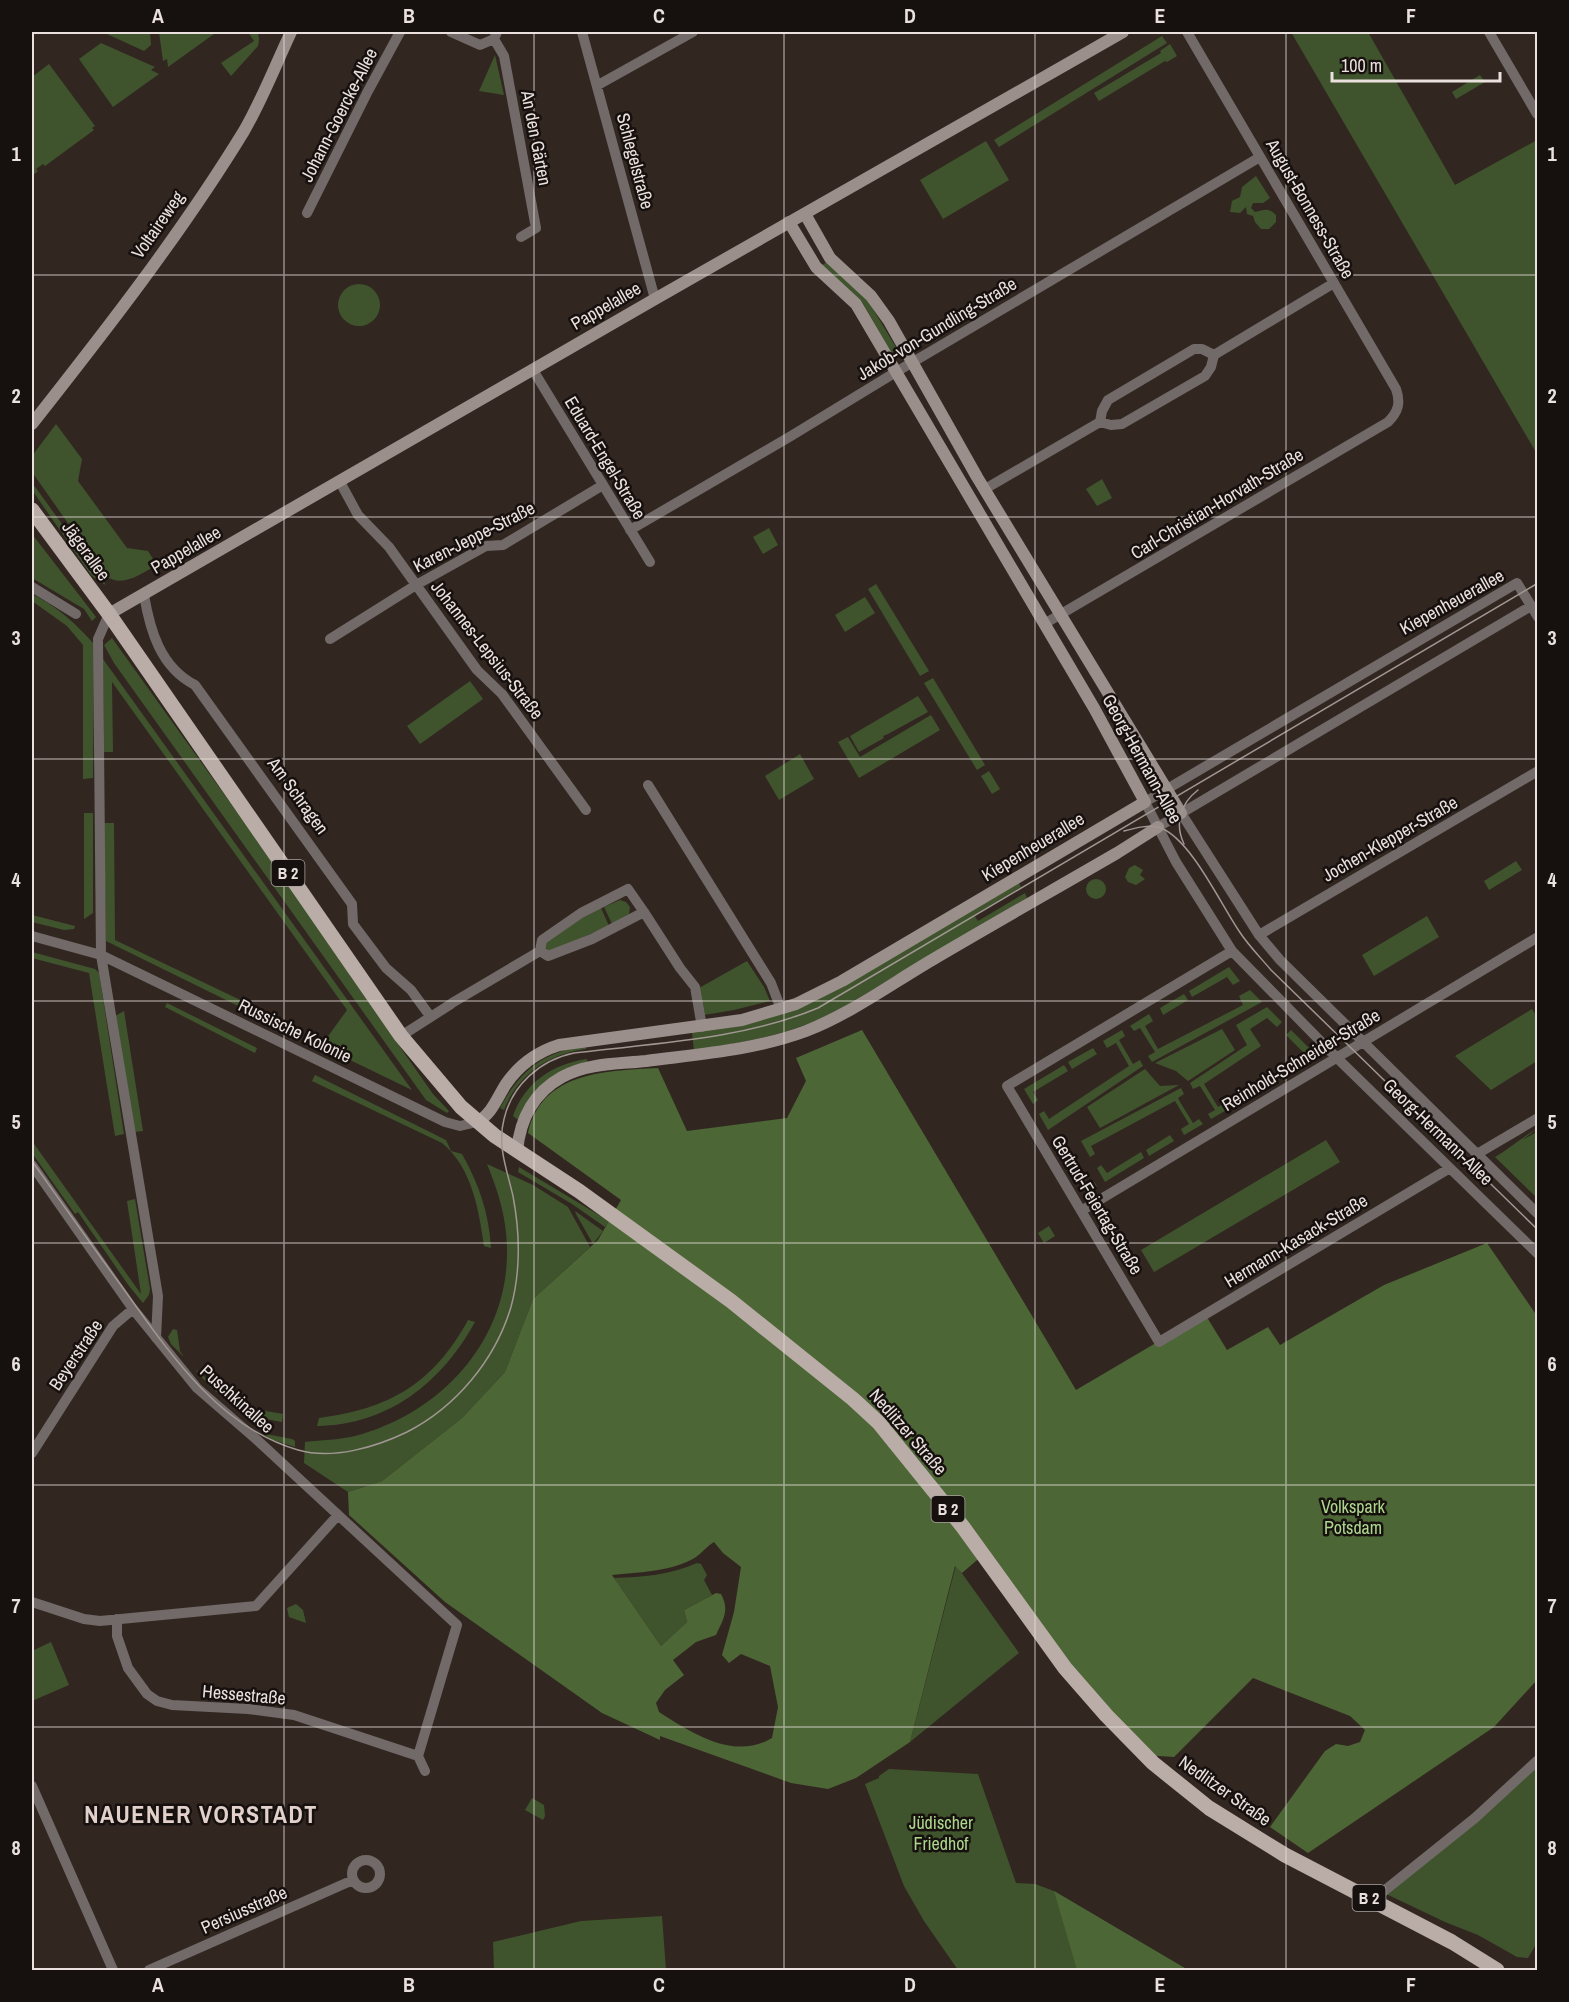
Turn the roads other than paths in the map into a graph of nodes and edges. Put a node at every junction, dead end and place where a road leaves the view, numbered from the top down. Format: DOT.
graph roads {
  1 [pos="291,32"];
  2 [pos="400,32"];
  3 [pos="451,32"];
  4 [pos="582,32"];
  5 [pos="692,32"];
  6 [pos="1123,32"];
  7 [pos="1187,32"];
  8 [pos="1489,32"];
  9 [pos="496,35"];
  10 [pos="598,85"];
  11 [pos="1537,114"];
  12 [pos="1260,157"];
  13 [pos="307,213"];
  14 [pos="805,214"];
  15 [pos="789,222"];
  16 [pos="521,237"];
  17 [pos="1334,283"];
  18 [pos="655,299"];
  19 [pos="1214,355"];
  20 [pos="912,362"];
  21 [pos="532,370"];
  22 [pos="896,372"];
  23 [pos="1399,405"];
  24 [pos="1100,422"];
  25 [pos="32,424"];
  26 [pos="340,482"];
  27 [pos="603,485"];
  28 [pos="985,489"];
  29 [pos="32,510"];
  30 [pos="630,530"];
  31 [pos="650,562"];
  32 [pos="416,585"];
  33 [pos="32,586"];
  34 [pos="144,595"];
  35 [pos="1531,606"];
  36 [pos="76,614"];
  37 [pos="109,615"];
  38 [pos="1060,615"];
  39 [pos="1538,617"];
  40 [pos="1044,624"];
  41 [pos="330,639"];
  42 [pos="1538,771"];
  43 [pos="648,785"];
  44 [pos="1166,789"];
  45 [pos="1145,802"];
  46 [pos="586,810"];
  47 [pos="1180,813"];
  48 [pos="1158,827"];
  49 [pos="644,912"];
  50 [pos="1259,935"];
  51 [pos="32,936"];
  52 [pos="1538,938"];
  53 [pos="540,951"];
  54 [pos="1232,951"];
  55 [pos="101,955"];
  56 [pos="781,1009"];
  57 [pos="430,1016"];
  58 [pos="702,1027"];
  59 [pos="401,1036"];
  60 [pos="1362,1043"];
  61 [pos="1337,1058"];
  62 [pos="1538,1118"];
  63 [pos="477,1122"];
  64 [pos="517,1151"];
  65 [pos="1477,1154"];
  66 [pos="32,1165"];
  67 [pos="1450,1168"];
  68 [pos="1081,1211"];
  69 [pos="1538,1214"];
  70 [pos="1538,1254"];
  71 [pos="134,1308"];
  72 [pos="156,1338"];
  73 [pos="1159,1342"];
  74 [pos="32,1453"];
  75 [pos="338,1515"];
  76 [pos="32,1602"];
  77 [pos="117,1619"];
  78 [pos="418,1756"];
  79 [pos="1538,1760"];
  80 [pos="425,1771"];
  81 [pos="32,1786"];
  82 [pos="353,1880"];
  83 [pos="1375,1900"];
  84 [pos="113,1971"];
  85 [pos="148,1971"];
  86 [pos="1497,1971"];
  1 -- 25 [label="street, Voltaireweg"];
  2 -- 13 [label="street, Johann-Goercke-Allee"];
  3 -- 9 [label="street"];
  4 -- 10 [label="street, Schlegelstraße"];
  5 -- 10 [label="street"];
  6 -- 14 [label="street, Pappelallee"];
  7 -- 12 [label="street, August-Bonness-Straße"];
  8 -- 11 [label="street"];
  9 -- 16 [label="street, An den Gärten"];
  10 -- 18 [label="street, Schlegelstraße"];
  12 -- 17 [label="street, August-Bonness-Straße"];
  12 -- 20 [label="street, Jakob-von-Gundling-Straße"];
  14 -- 15 [label="street, Pappelallee"];
  14 -- 20 [label="street, Georg-Hermann-Allee"];
  15 -- 18 [label="street, Pappelallee"];
  15 -- 22 [label="street, Georg-Hermann-Allee"];
  17 -- 19 [label="street"];
  17 -- 23 [label="street, August-Bonness-Straße"];
  18 -- 21 [label="street, Pappelallee"];
  19 -- 24 [label="street"];
  19 -- 24 [label="street"];
  20 -- 22 [label="street, Jakob-von-Gundling-Straße"];
  20 -- 28 [label="street, Georg-Hermann-Allee"];
  21 -- 26 [label="street, Pappelallee"];
  21 -- 27 [label="street, Eduard-Engel-Straße"];
  22 -- 30 [label="street, Jakob-von-Gundling-Straße"];
  22 -- 40 [label="street, Georg-Hermann-Allee"];
  23 -- 38 [label="street, Carl-Christian-Horvath-Straße"];
  24 -- 28 [label="street"];
  26 -- 32 [label="street, Johannes-Lepsius-Straße"];
  26 -- 34 [label="street, Pappelallee"];
  27 -- 30 [label="street, Eduard-Engel-Straße"];
  27 -- 32 [label="street, Karen-Jeppe-Straße"];
  28 -- 38 [label="street, Georg-Hermann-Allee"];
  29 -- 37 [label="main road, Jägerallee / B 2"];
  30 -- 31 [label="street, Eduard-Engel-Straße"];
  32 -- 41 [label="street, Karen-Jeppe-Straße"];
  32 -- 46 [label="street, Johannes-Lepsius-Straße"];
  33 -- 36 [label="street"];
  34 -- 37 [label="street, Pappelallee"];
  34 -- 57 [label="street, Am Schragen"];
  35 -- 39 [label="street"];
  35 -- 44 [label="street, Kiepenheuerallee"];
  35 -- 47 [label="street"];
  37 -- 55 [label="street"];
  37 -- 59 [label="main road, B 2"];
  38 -- 40 [label="street, Carl-Christian-Horvath-Straße"];
  38 -- 44 [label="street, Georg-Hermann-Allee"];
  40 -- 45 [label="street, Georg-Hermann-Allee"];
  42 -- 50 [label="street, Jochen-Klepper-Straße"];
  43 -- 56 [label="street"];
  44 -- 45 [label="street, Kiepenheuerallee"];
  44 -- 47 [label="street, Georg-Hermann-Allee"];
  45 -- 48 [label="street, Georg-Hermann-Allee"];
  45 -- 56 [label="street, Kiepenheuerallee"];
  47 -- 48 [label="street"];
  47 -- 50 [label="street, Georg-Hermann-Allee"];
  48 -- 54 [label="street, Georg-Hermann-Allee"];
  48 -- 64 [label="street"];
  49 -- 53 [label="street"];
  49 -- 53 [label="street"];
  49 -- 58 [label="street"];
  50 -- 60 [label="street, Georg-Hermann-Allee"];
  51 -- 55 [label="street, Russische Kolonie"];
  52 -- 60 [label="street, Reinhold-Schneider-Straße"];
  53 -- 57 [label="street"];
  54 -- 61 [label="street, Georg-Hermann-Allee"];
  54 -- 68 [label="street, Gertrud-Feiertag-Straße"];
  55 -- 63 [label="street, Russische Kolonie"];
  55 -- 72 [label="street"];
  56 -- 58 [label="street, Kiepenheuerallee"];
  57 -- 59 [label="street"];
  58 -- 63 [label="street, Kiepenheuerallee"];
  59 -- 63 [label="main road, B 2"];
  60 -- 61 [label="street, Reinhold-Schneider-Straße"];
  60 -- 65 [label="street, Georg-Hermann-Allee"];
  61 -- 67 [label="street, Georg-Hermann-Allee"];
  61 -- 68 [label="street, Reinhold-Schneider-Straße"];
  62 -- 65 [label="street"];
  63 -- 64 [label="main road, Nedlitzer Straße / B 2"];
  64 -- 83 [label="main road, Nedlitzer Straße / B 2"];
  65 -- 69 [label="street, Georg-Hermann-Allee"];
  66 -- 71 [label="street, Puschkinallee"];
  67 -- 70 [label="street, Georg-Hermann-Allee"];
  67 -- 73 [label="street, Hermann-Kasack-Straße"];
  68 -- 73 [label="street, Gertrud-Feiertag-Straße"];
  71 -- 72 [label="street, Puschkinallee"];
  71 -- 74 [label="street, Beyerstraße"];
  72 -- 75 [label="street, Puschkinallee"];
  75 -- 77 [label="street"];
  75 -- 78 [label="street, Puschkinallee"];
  76 -- 77 [label="street"];
  77 -- 78 [label="street, Hessestraße"];
  78 -- 80 [label="street"];
  79 -- 83 [label="street"];
  81 -- 84 [label="street"];
  82 -- 85 [label="street, Persiusstraße"];
  83 -- 86 [label="main road, Nedlitzer Straße / B 2"];
}
